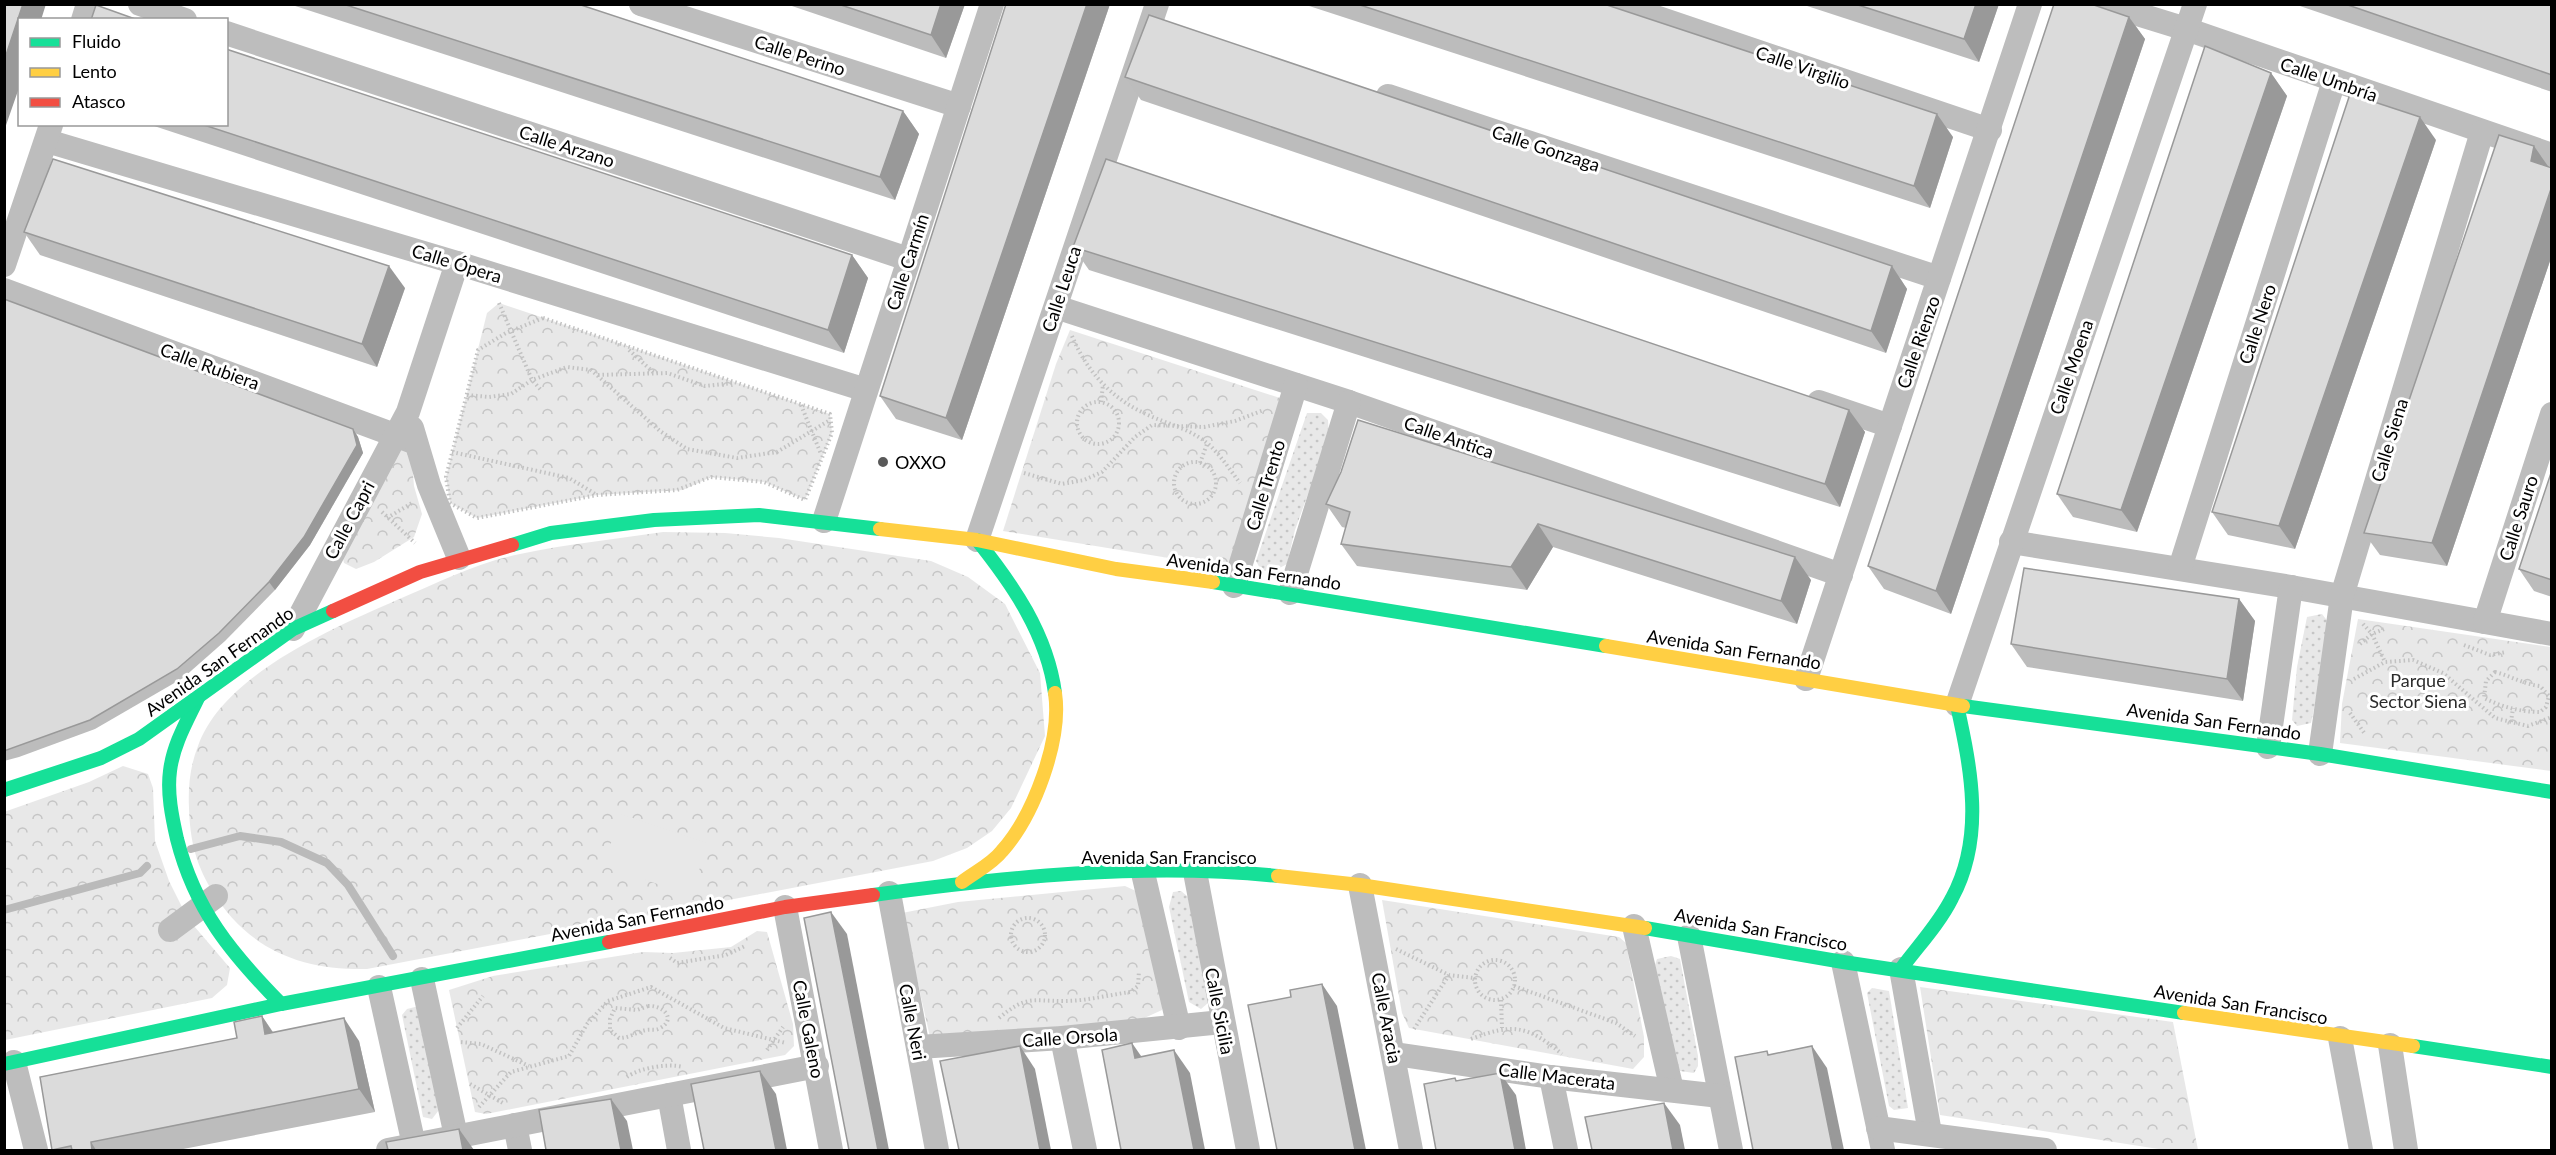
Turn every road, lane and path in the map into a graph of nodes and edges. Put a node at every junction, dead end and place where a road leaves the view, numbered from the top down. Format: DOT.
graph roads {
  1 [pos="140,4"];
  2 [pos="641,4"];
  3 [pos="992,4"];
  4 [pos="1617,4"];
  5 [pos="2030,4"];
  6 [pos="2105,4"];
  7 [pos="2195,4"];
  8 [pos="1161,16"];
  9 [pos="179,18"];
  10 [pos="2186,29"];
  11 [pos="228,34"];
  12 [pos="2334,81"];
  13 [pos="1366,88"];
  14 [pos="959,106"];
  15 [pos="1990,130"];
  16 [pos="2482,132"];
  17 [pos="49,133"];
  18 [pos="2552,155"];
  19 [pos="908,259"];
  20 [pos="457,262"];
  21 [pos="4,265"];
  22 [pos="1939,278"];
  23 [pos="4,290"];
  24 [pos="499,303"];
  25 [pos="1056,307"];
  26 [pos="1070,330"];
  27 [pos="512,331"];
  28 [pos="627,347"];
  29 [pos="1090,351"];
  30 [pos="1080,356"];
  31 [pos="1072,358"];
  32 [pos="654,374"];
  33 [pos="597,375"];
  34 [pos="532,380"];
  35 [pos="735,383"];
  36 [pos="1103,385"];
  37 [pos="1296,385"];
  38 [pos="541,390"];
  39 [pos="866,390"];
  40 [pos="466,395"];
  41 [pos="1800,395"];
  42 [pos="1101,402"];
  43 [pos="1349,402"];
  44 [pos="800,405"];
  45 [pos="1271,408"];
  46 [pos="2552,414"];
  47 [pos="831,420"];
  48 [pos="1177,425"];
  49 [pos="1890,426"];
  50 [pos="812,431"];
  51 [pos="405,439"];
  52 [pos="1207,443"];
  53 [pos="452,452"];
  54 [pos="822,457"];
  55 [pos="1200,463"];
  56 [pos="1021,472"];
  57 [pos="1246,490"];
  58 [pos="597,495"];
  59 [pos="418,499"];
  60 [pos="380,509"];
  61 [pos="387,518"];
  62 [pos="824,521"];
  63 [pos="977,540"];
  64 [pos="2011,542"];
  65 [pos="415,543"];
  66 [pos="459,558"];
  67 [pos="2180,568"];
  68 [pos="1841,574"];
  69 [pos="1234,586"];
  70 [pos="2291,587"];
  71 [pos="1290,593"];
  72 [pos="2343,596"];
  73 [pos="2358,619"];
  74 [pos="2485,622"];
  75 [pos="293,628"];
  76 [pos="2552,634"];
  77 [pos="2385,662"];
  78 [pos="1806,679"];
  79 [pos="2352,681"];
  80 [pos="199,697"];
  81 [pos="1957,705"];
  82 [pos="2513,708"];
  83 [pos="2348,710"];
  84 [pos="2552,717"];
  85 [pos="2511,722"];
  86 [pos="2368,739"];
  87 [pos="2268,747"];
  88 [pos="2320,754"];
  89 [pos="4,790"];
  90 [pos="2552,792"];
  91 [pos="1195,872"];
  92 [pos="1143,873"];
  93 [pos="961,883"];
  94 [pos="1360,885"];
  95 [pos="889,893"];
  96 [pos="208,902"];
  97 [pos="785,907"];
  98 [pos="1036,920"];
  99 [pos="1634,926"];
  100 [pos="170,930"];
  101 [pos="1689,936"];
  102 [pos="753,942"];
  103 [pos="660,952"];
  104 [pos="1392,957"];
  105 [pos="1843,962"];
  106 [pos="1139,966"];
  107 [pos="1901,969"];
  108 [pos="1449,975"];
  109 [pos="1474,978"];
  110 [pos="422,980"];
  111 [pos="1514,986"];
  112 [pos="379,987"];
  113 [pos="485,994"];
  114 [pos="1501,1000"];
  115 [pos="281,1004"];
  116 [pos="990,1022"];
  117 [pos="1222,1022"];
  118 [pos="786,1024"];
  119 [pos="1179,1028"];
  120 [pos="1502,1028"];
  121 [pos="1425,1031"];
  122 [pos="631,1038"];
  123 [pos="775,1038"];
  124 [pos="1062,1038"];
  125 [pos="1459,1038"];
  126 [pos="2340,1038"];
  127 [pos="1471,1040"];
  128 [pos="1480,1041"];
  129 [pos="461,1042"];
  130 [pos="1644,1042"];
  131 [pos="2390,1045"];
  132 [pos="794,1046"];
  133 [pos="918,1047"];
  134 [pos="463,1052"];
  135 [pos="764,1053"];
  136 [pos="1395,1054"];
  137 [pos="9,1063"];
  138 [pos="817,1066"];
  139 [pos="1553,1066"];
  140 [pos="530,1067"];
  141 [pos="2552,1067"];
  142 [pos="692,1070"];
  143 [pos="467,1074"];
  144 [pos="625,1078"];
  145 [pos="470,1084"];
  146 [pos="1672,1090"];
  147 [pos="471,1093"];
  148 [pos="669,1095"];
  149 [pos="489,1096"];
  150 [pos="1720,1096"];
  151 [pos="473,1102"];
  152 [pos="475,1112"];
  153 [pos="486,1114"];
  154 [pos="510,1115"];
  155 [pos="1930,1133"];
  156 [pos="456,1136"];
  157 [pos="1880,1139"];
  158 [pos="414,1145"];
  159 [pos="36,1150"];
  160 [pos="388,1150"];
  161 [pos="520,1150"];
  162 [pos="679,1150"];
  163 [pos="831,1150"];
  164 [pos="937,1150"];
  165 [pos="1085,1150"];
  166 [pos="1248,1150"];
  167 [pos="1412,1150"];
  168 [pos="1566,1150"];
  169 [pos="1731,1150"];
  170 [pos="2043,1150"];
  171 [pos="2361,1150"];
  172 [pos="2406,1150"];
  1 -- 9 [label="street"];
  2 -- 14 [label="street, Calle Perino"];
  3 -- 14 [label="street, Calle Carmín"];
  4 -- 15 [label="street, Calle Virgilio"];
  5 -- 15 [label="street, Calle Rienzo"];
  6 -- 10 [label="street, Calle Umbría"];
  7 -- 10 [label="street, Calle Moena"];
  8 -- 25 [label="street, Calle Leuca"];
  10 -- 12 [label="street, Calle Umbría"];
  10 -- 64 [label="street, Calle Moena"];
  11 -- 19 [label="street, Calle Arzano"];
  12 -- 16 [label="street, Calle Umbría"];
  12 -- 67 [label="street, Calle Nero"];
  13 -- 22 [label="street, Calle Gonzaga"];
  14 -- 19 [label="street, Calle Carmín"];
  15 -- 22 [label="street, Calle Rienzo"];
  16 -- 18 [label="street, Calle Umbría"];
  16 -- 72 [label="street, Calle Siena"];
  17 -- 20 [label="street, Calle Ópera"];
  17 -- 21 [label="street"];
  19 -- 39 [label="street, Calle Carmín"];
  20 -- 39 [label="street, Calle Ópera"];
  20 -- 51 [label="street"];
  22 -- 49 [label="street, Calle Rienzo"];
  23 -- 51 [label="street, Calle Rubiera"];
  24 -- 27 [label="path"];
  25 -- 37 [label="street, Calle Antica"];
  25 -- 63 [label="street, Calle Leuca"];
  26 -- 30 [label="path"];
  27 -- 28 [label="path"];
  27 -- 34 [label="path"];
  27 -- 40 [label="path"];
  28 -- 32 [label="path"];
  28 -- 35 [label="path"];
  29 -- 30 [label="path"];
  30 -- 31 [label="path"];
  30 -- 36 [label="path"];
  32 -- 33 [label="path"];
  32 -- 35 [label="path"];
  33 -- 34 [label="path"];
  33 -- 50 [label="path"];
  34 -- 38 [label="path"];
  34 -- 40 [label="path"];
  35 -- 44 [label="path"];
  36 -- 42 [label="path"];
  36 -- 48 [label="path"];
  37 -- 43 [label="street, Calle Antica"];
  37 -- 69 [label="street, Calle Trento"];
  39 -- 62 [label="street, Calle Carmín"];
  40 -- 53 [label="path"];
  41 -- 49 [label="street"];
  42 -- 42 [label="path"];
  43 -- 68 [label="street, Calle Antica"];
  43 -- 71 [label="street"];
  44 -- 50 [label="path"];
  44 -- 54 [label="path"];
  45 -- 48 [label="path"];
  46 -- 74 [label="street, Calle Sauro"];
  47 -- 50 [label="path"];
  48 -- 52 [label="path"];
  48 -- 56 [label="path"];
  49 -- 68 [label="street, Calle Rienzo"];
  50 -- 54 [label="path"];
  51 -- 66 [label="street"];
  51 -- 75 [label="street, Calle Capri"];
  52 -- 55 [label="path"];
  52 -- 57 [label="path"];
  53 -- 58 [label="path"];
  53 -- 58 [label="path"];
  54 -- 58 [label="path"];
  55 -- 55 [label="path"];
  59 -- 61 [label="path"];
  60 -- 61 [label="path"];
  61 -- 65 [label="path"];
  62 -- 63 [label="street, Avenida San Fernando"];
  62 -- 66 [label="street, Avenida San Fernando"];
  63 -- 69 [label="street, Avenida San Fernando"];
  63 -- 93 [label="street"];
  64 -- 67 [label="street"];
  64 -- 81 [label="street, Calle Moena"];
  66 -- 75 [label="street, Avenida San Fernando"];
  67 -- 70 [label="street"];
  68 -- 78 [label="street, Calle Rienzo"];
  69 -- 71 [label="street, Avenida San Fernando"];
  70 -- 72 [label="street"];
  70 -- 87 [label="street"];
  71 -- 78 [label="street, Avenida San Fernando"];
  72 -- 74 [label="street"];
  72 -- 88 [label="street, Calle Siena"];
  73 -- 77 [label="path"];
  74 -- 76 [label="street"];
  75 -- 80 [label="street, Avenida San Fernando"];
  77 -- 79 [label="path"];
  77 -- 85 [label="path"];
  78 -- 81 [label="street, Avenida San Fernando"];
  80 -- 89 [label="street, Avenida San Fernando"];
  80 -- 96 [label="street"];
  81 -- 87 [label="street, Avenida San Fernando"];
  81 -- 107 [label="street"];
  82 -- 82 [label="path"];
  82 -- 85 [label="path"];
  83 -- 86 [label="path"];
  84 -- 85 [label="path"];
  87 -- 88 [label="street, Avenida San Fernando"];
  88 -- 90 [label="street, Avenida San Fernando"];
  91 -- 92 [label="street, Avenida San Francisco"];
  91 -- 94 [label="street, Avenida San Francisco"];
  91 -- 117 [label="street, Calle Sicilia"];
  92 -- 93 [label="street, Avenida San Francisco"];
  92 -- 119 [label="street"];
  93 -- 95 [label="street, Avenida San Fernando"];
  94 -- 99 [label="street, Avenida San Francisco"];
  94 -- 136 [label="street, Calle Aracia"];
  95 -- 97 [label="street, Avenida San Fernando"];
  95 -- 133 [label="street, Calle Neri"];
  96 -- 100 [label="street"];
  96 -- 115 [label="street"];
  97 -- 110 [label="street, Avenida San Fernando"];
  97 -- 138 [label="street, Calle Galeno"];
  98 -- 98 [label="path"];
  99 -- 101 [label="street, Avenida San Francisco"];
  99 -- 146 [label="street"];
  101 -- 105 [label="street, Avenida San Francisco"];
  101 -- 150 [label="street"];
  102 -- 103 [label="path"];
  104 -- 108 [label="path"];
  105 -- 107 [label="street, Avenida San Francisco"];
  105 -- 157 [label="street"];
  106 -- 116 [label="path"];
  107 -- 126 [label="street, Avenida San Francisco"];
  107 -- 155 [label="street"];
  108 -- 109 [label="path"];
  108 -- 121 [label="path"];
  109 -- 111 [label="path"];
  109 -- 114 [label="path"];
  110 -- 112 [label="street, Avenida San Fernando"];
  110 -- 156 [label="street"];
  111 -- 114 [label="path"];
  111 -- 130 [label="path"];
  112 -- 115 [label="street, Avenida San Fernando"];
  112 -- 158 [label="street"];
  113 -- 129 [label="path"];
  114 -- 120 [label="path"];
  115 -- 137 [label="street, Avenida San Fernando"];
  117 -- 119 [label="street, Calle Orsola"];
  117 -- 166 [label="street, Calle Sicilia"];
  118 -- 123 [label="path"];
  119 -- 124 [label="street, Calle Orsola"];
  120 -- 127 [label="path"];
  120 -- 139 [label="path"];
  122 -- 122 [label="path"];
  123 -- 132 [label="path"];
  123 -- 135 [label="path"];
  123 -- 140 [label="path"];
  124 -- 133 [label="street, Calle Orsola"];
  124 -- 165 [label="street"];
  125 -- 127 [label="path"];
  126 -- 131 [label="street, Avenida San Francisco"];
  126 -- 171 [label="street"];
  127 -- 128 [label="path"];
  129 -- 134 [label="path"];
  129 -- 140 [label="path"];
  131 -- 141 [label="street, Avenida San Francisco"];
  131 -- 172 [label="street"];
  133 -- 164 [label="street, Calle Neri"];
  136 -- 139 [label="street, Calle Macerata"];
  136 -- 167 [label="street, Calle Aracia"];
  137 -- 159 [label="street"];
  138 -- 148 [label="street"];
  138 -- 163 [label="street, Calle Galeno"];
  139 -- 146 [label="street, Calle Macerata"];
  139 -- 168 [label="street"];
  140 -- 149 [label="path"];
  142 -- 144 [label="path"];
  143 -- 145 [label="path"];
  145 -- 147 [label="path"];
  145 -- 149 [label="path"];
  146 -- 150 [label="street, Calle Macerata"];
  148 -- 154 [label="street"];
  148 -- 162 [label="street"];
  149 -- 152 [label="path"];
  149 -- 154 [label="path"];
  150 -- 169 [label="street"];
  151 -- 152 [label="path"];
  152 -- 153 [label="path"];
  154 -- 156 [label="street"];
  154 -- 161 [label="street"];
  155 -- 157 [label="street"];
  155 -- 170 [label="street"];
  156 -- 158 [label="street"];
  158 -- 160 [label="street"];
}
